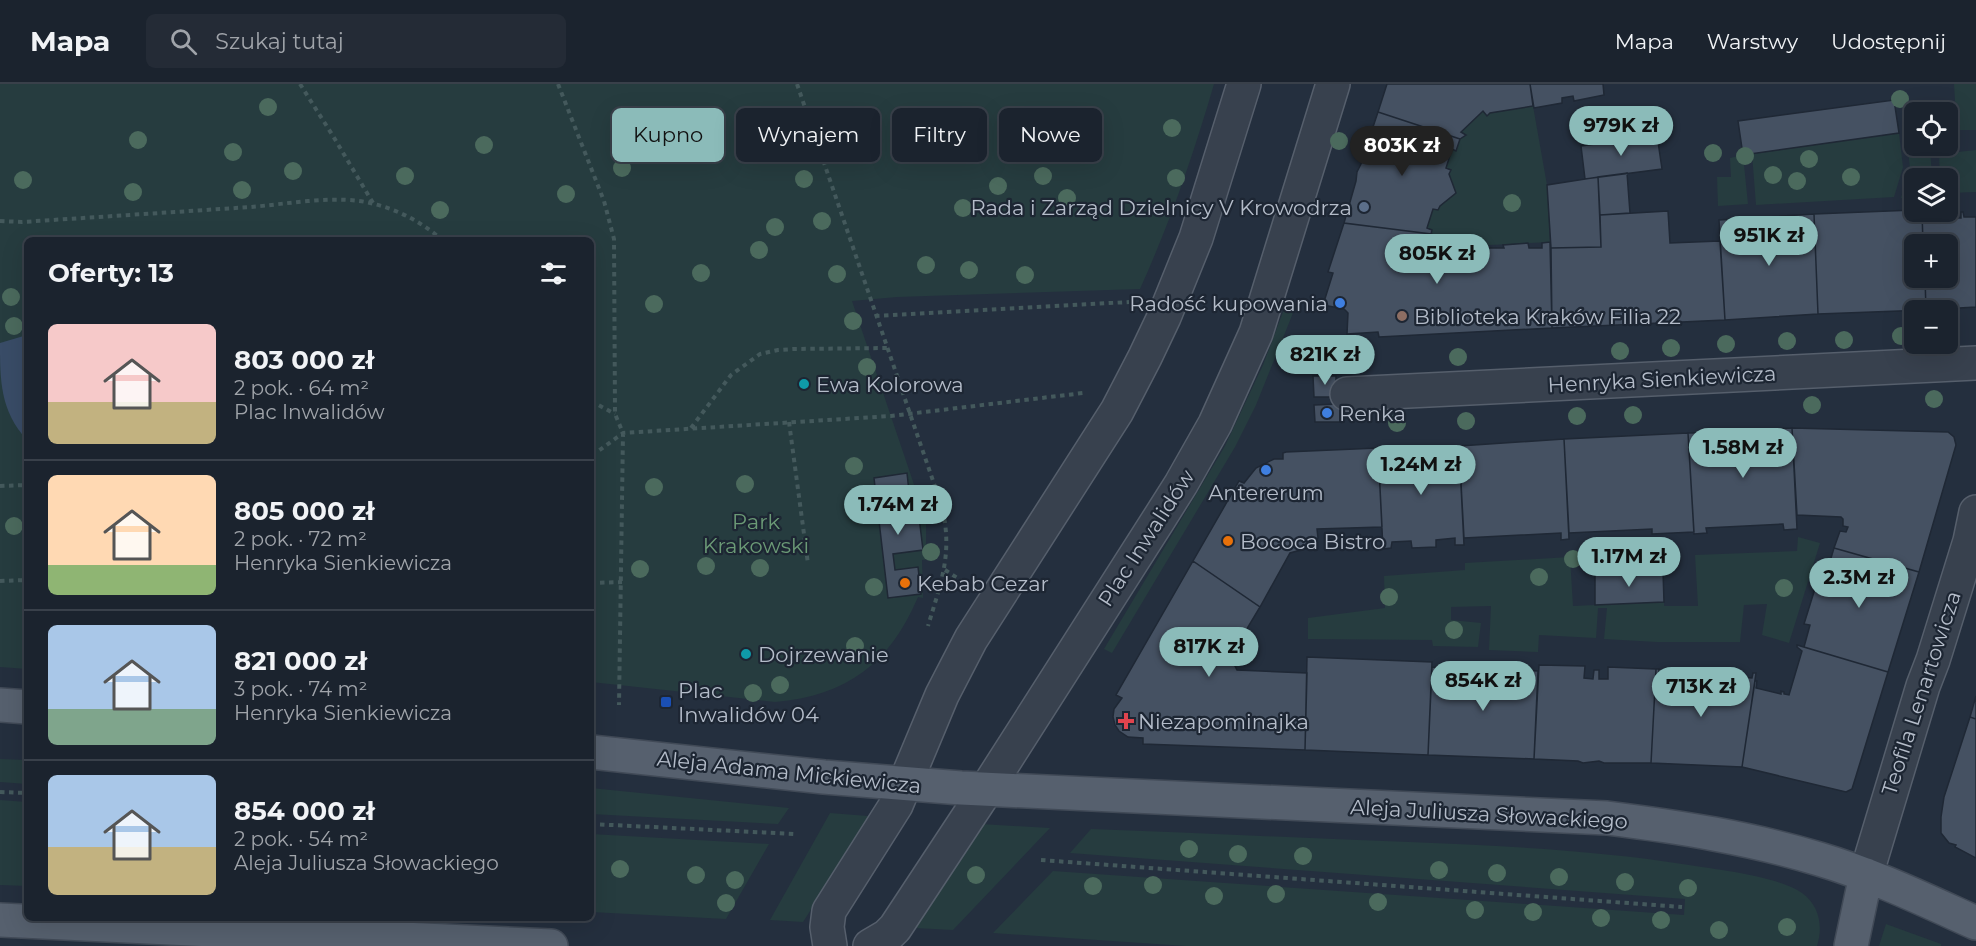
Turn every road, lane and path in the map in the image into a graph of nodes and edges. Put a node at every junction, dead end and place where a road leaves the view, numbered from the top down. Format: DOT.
graph roads {
  1 [pos="300,84"];
  2 [pos="558,84"];
  3 [pos="797,84"];
  4 [pos="1244,84"];
  5 [pos="1333,84"];
  6 [pos="373,203"];
  7 [pos="0,221"];
  8 [pos="438,237"];
  9 [pos="1130,302"];
  10 [pos="875,316"];
  11 [pos="887,348"];
  12 [pos="1976,363"];
  13 [pos="1089,392"];
  14 [pos="1347,394"];
  15 [pos="594,403"];
  16 [pos="910,413"];
  17 [pos="615,414"];
  18 [pos="789,422"];
  19 [pos="691,428"];
  20 [pos="623,433"];
  21 [pos="594,452"];
  22 [pos="24,485"];
  23 [pos="0,486"];
  24 [pos="1976,512"];
  25 [pos="808,564"];
  26 [pos="945,570"];
  27 [pos="24,580"];
  28 [pos="0,581"];
  29 [pos="622,582"];
  30 [pos="964,582"];
  31 [pos="594,583"];
  32 [pos="928,626"];
  33 [pos="0,705"];
  34 [pos="620,705"];
  35 [pos="24,707"];
  36 [pos="594,752"];
  37 [pos="906,784"];
  38 [pos="986,789"];
  39 [pos="0,792"];
  40 [pos="24,793"];
  41 [pos="594,824"];
  42 [pos="795,834"];
  43 [pos="1041,860"];
  44 [pos="1866,875"];
  45 [pos="1682,907"];
  46 [pos="0,920"];
  47 [pos="1976,923"];
  48 [pos="551,946"];
  49 [pos="830,946"];
  50 [pos="870,946"];
  51 [pos="1851,946"];
  1 -- 6 [label="path"];
  2 -- 17 [label="path"];
  3 -- 10 [label="path"];
  4 -- 37 [label="street"];
  5 -- 38 [label="street, Plac Inwalidów"];
  6 -- 7 [label="path"];
  6 -- 8 [label="path"];
  9 -- 10 [label="path"];
  10 -- 11 [label="path"];
  11 -- 16 [label="path"];
  11 -- 19 [label="path"];
  12 -- 14 [label="street, Henryka Sienkiewicza"];
  13 -- 16 [label="path"];
  15 -- 17 [label="path"];
  16 -- 18 [label="path"];
  16 -- 26 [label="path"];
  17 -- 20 [label="path"];
  18 -- 19 [label="path"];
  18 -- 25 [label="path"];
  19 -- 20 [label="path"];
  20 -- 21 [label="path"];
  20 -- 29 [label="path"];
  22 -- 23 [label="path"];
  24 -- 44 [label="street, Teofila Lenartowicza"];
  26 -- 30 [label="path"];
  26 -- 32 [label="path"];
  27 -- 28 [label="path"];
  29 -- 31 [label="path"];
  29 -- 34 [label="path"];
  33 -- 35 [label="main road"];
  36 -- 37 [label="main road, Aleja Adama Mickiewicza"];
  37 -- 38 [label="main road, Aleja Adama Mickiewicza"];
  37 -- 49 [label="street"];
  38 -- 44 [label="main road, Aleja Juliusza Słowackiego"];
  38 -- 50 [label="street, Plac Inwalidów"];
  39 -- 40 [label="path"];
  41 -- 42 [label="path"];
  43 -- 45 [label="path"];
  44 -- 47 [label="main road, Aleja Juliusza Słowackiego"];
  44 -- 51 [label="main road"];
  46 -- 48 [label="main road"];
}
